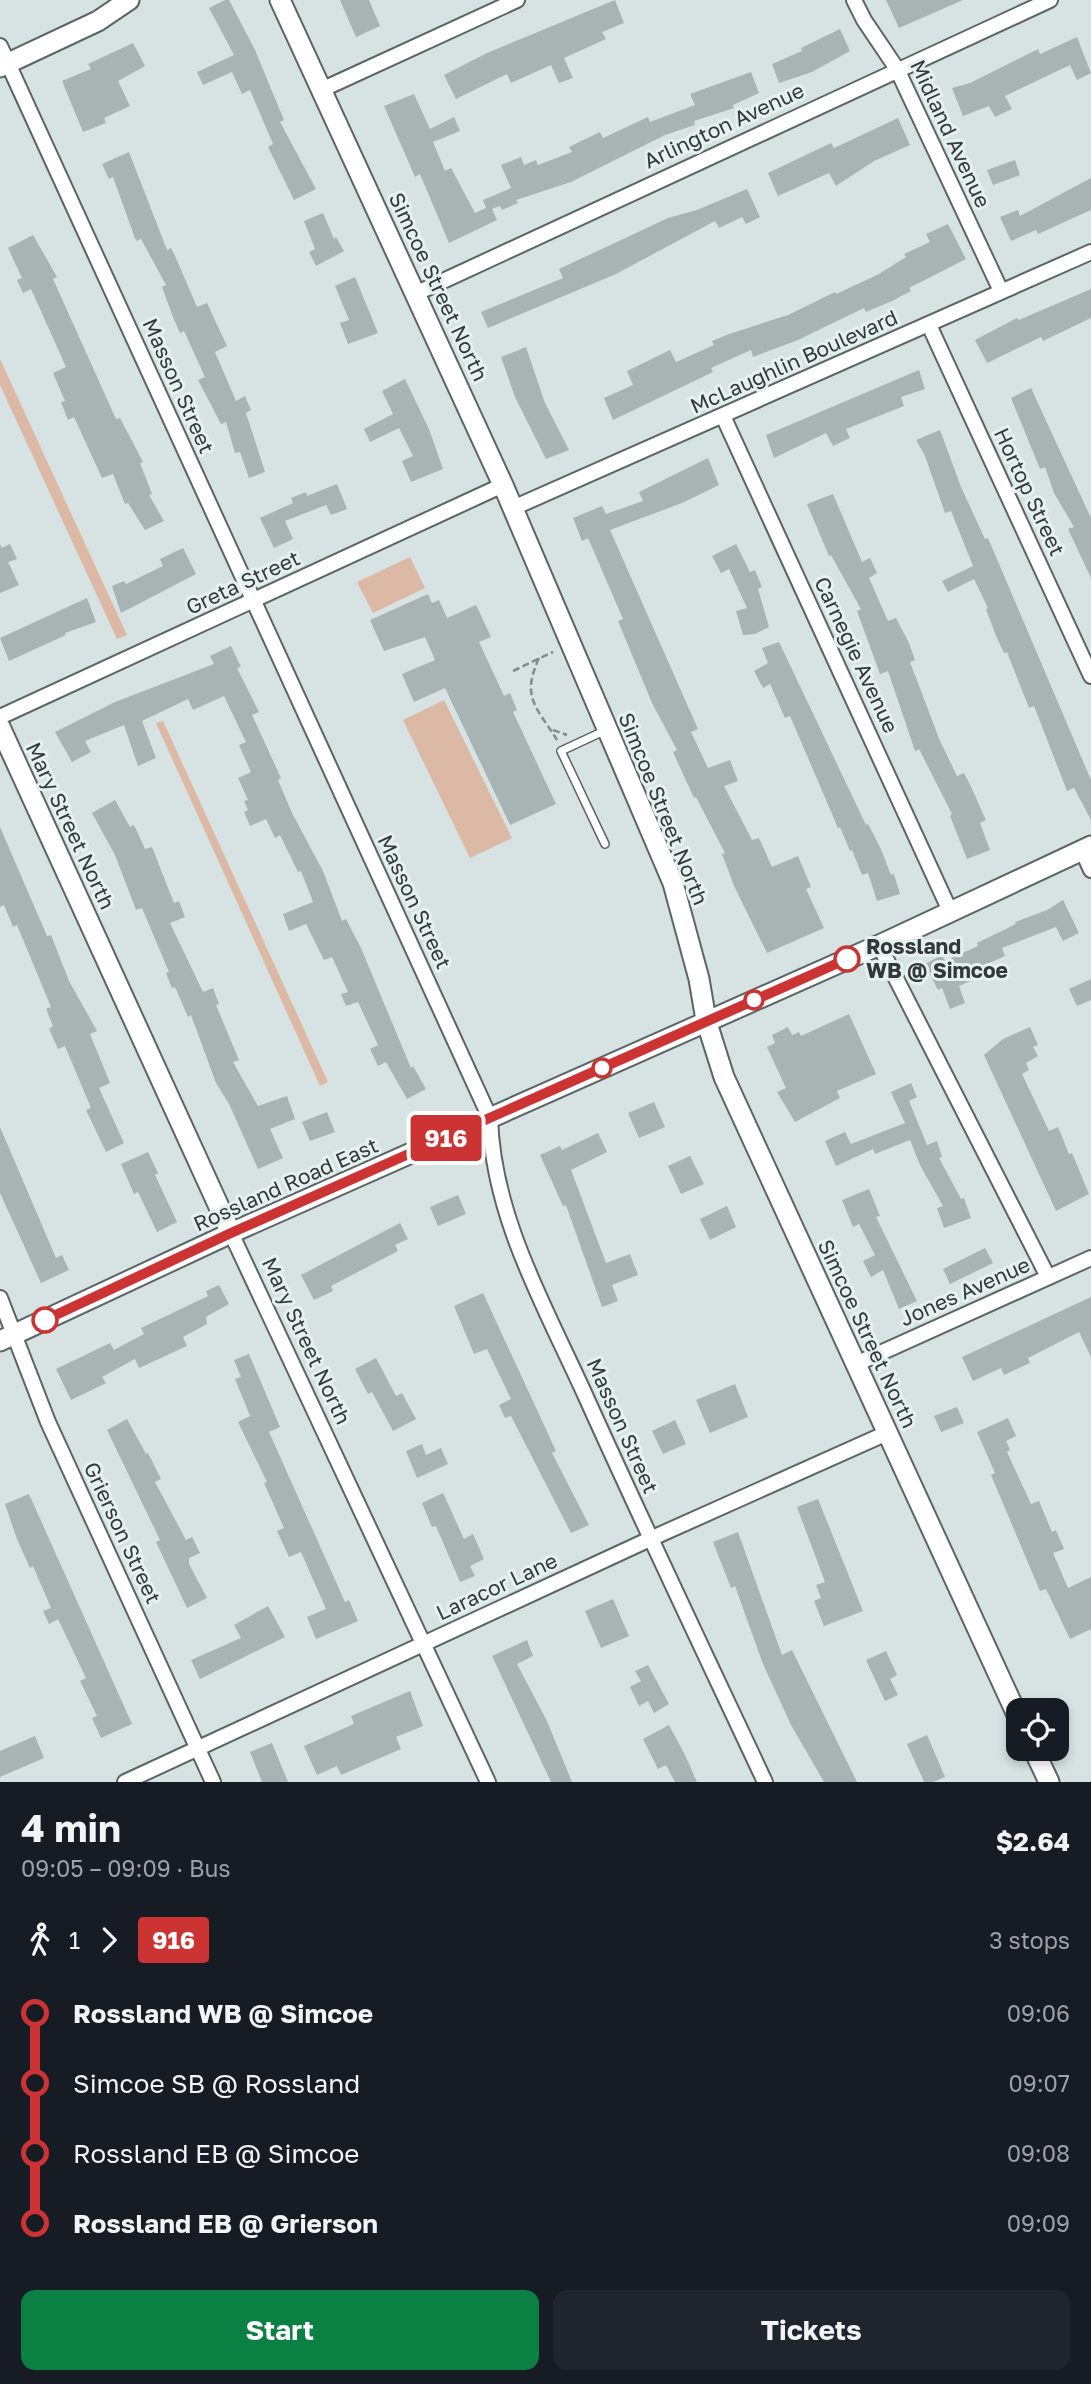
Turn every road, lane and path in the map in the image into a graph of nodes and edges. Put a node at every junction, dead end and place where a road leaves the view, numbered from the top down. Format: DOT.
graph roads {
  1 [pos="129,0"];
  2 [pos="280,0"];
  3 [pos="517,0"];
  4 [pos="854,0"];
  5 [pos="1050,0"];
  6 [pos="3,58"];
  7 [pos="897,69"];
  8 [pos="321,90"];
  9 [pos="1091,252"];
  10 [pos="1001,291"];
  11 [pos="417,293"];
  12 [pos="929,325"];
  13 [pos="723,416"];
  14 [pos="503,485"];
  15 [pos="513,508"];
  16 [pos="254,602"];
  17 [pos="553,652"];
  18 [pos="540,658"];
  19 [pos="513,671"];
  20 [pos="1091,676"];
  21 [pos="0,717"];
  22 [pos="0,727"];
  23 [pos="551,729"];
  24 [pos="608,729"];
  25 [pos="605,845"];
  26 [pos="1086,848"];
  27 [pos="1091,870"];
  28 [pos="950,911"];
  29 [pos="879,945"];
  30 [pos="706,1020"];
  31 [pos="491,1118"];
  32 [pos="231,1233"];
  33 [pos="1091,1258"];
  34 [pos="1048,1277"];
  35 [pos="0,1298"];
  36 [pos="7,1338"];
  37 [pos="856,1364"];
  38 [pos="887,1433"];
  39 [pos="650,1539"];
  40 [pos="423,1646"];
  41 [pos="1009,1698"];
  42 [pos="198,1750"];
  43 [pos="1039,1761"];
  44 [pos="125,1782"];
  45 [pos="213,1782"];
  46 [pos="488,1782"];
  47 [pos="765,1782"];
  48 [pos="1049,1782"];
  1 -- 6 [label="main road"];
  2 -- 8 [label="main road, Simcoe Street North"];
  3 -- 8 [label="street"];
  4 -- 7 [label="street, Midland Avenue"];
  5 -- 7 [label="street, Arlington Avenue"];
  6 -- 16 [label="street, Masson Street"];
  7 -- 10 [label="street, Midland Avenue"];
  7 -- 11 [label="street, Arlington Avenue"];
  8 -- 11 [label="main road, Simcoe Street North"];
  9 -- 10 [label="street, McLaughlin Boulevard"];
  10 -- 12 [label="street, McLaughlin Boulevard"];
  11 -- 14 [label="main road, Simcoe Street North"];
  12 -- 13 [label="street, McLaughlin Boulevard"];
  12 -- 20 [label="street, Hortop Street"];
  13 -- 15 [label="street, McLaughlin Boulevard"];
  13 -- 28 [label="street, Carnegie Avenue"];
  14 -- 15 [label="main road, Simcoe Street North"];
  14 -- 16 [label="street, Greta Street"];
  15 -- 24 [label="main road, Simcoe Street North"];
  16 -- 21 [label="street, Greta Street"];
  16 -- 31 [label="street, Masson Street"];
  17 -- 18 [label="path"];
  18 -- 19 [label="path"];
  18 -- 23 [label="path"];
  22 -- 32 [label="main road, Mary Street North"];
  23 -- 23 [label="path"];
  24 -- 25 [label="lane"];
  24 -- 30 [label="main road, Simcoe Street North"];
  26 -- 27 [label="street"];
  26 -- 28 [label="main road, Rossland Road East"];
  28 -- 29 [label="main road, Rossland Road East"];
  29 -- 30 [label="main road, Rossland Road East"];
  29 -- 34 [label="street"];
  30 -- 31 [label="main road, Rossland Road East"];
  30 -- 37 [label="main road, Simcoe Street North"];
  31 -- 32 [label="main road, Rossland Road East"];
  31 -- 39 [label="street, Masson Street"];
  32 -- 36 [label="main road, Rossland Road East"];
  32 -- 40 [label="street, Mary Street North"];
  33 -- 34 [label="street, Jones Avenue"];
  34 -- 37 [label="street, Jones Avenue"];
  35 -- 36 [label="street, Grierson Street"];
  36 -- 42 [label="street, Grierson Street"];
  37 -- 38 [label="main road, Simcoe Street North"];
  38 -- 39 [label="street, Laracor Lane"];
  38 -- 41 [label="main road, Simcoe Street North"];
  39 -- 40 [label="street, Laracor Lane"];
  39 -- 47 [label="street, Masson Street"];
  40 -- 42 [label="street, Laracor Lane"];
  40 -- 46 [label="street, Mary Street North"];
  42 -- 44 [label="street, Laracor Lane"];
  42 -- 45 [label="street, Grierson Street"];
  43 -- 48 [label="main road"];
}
